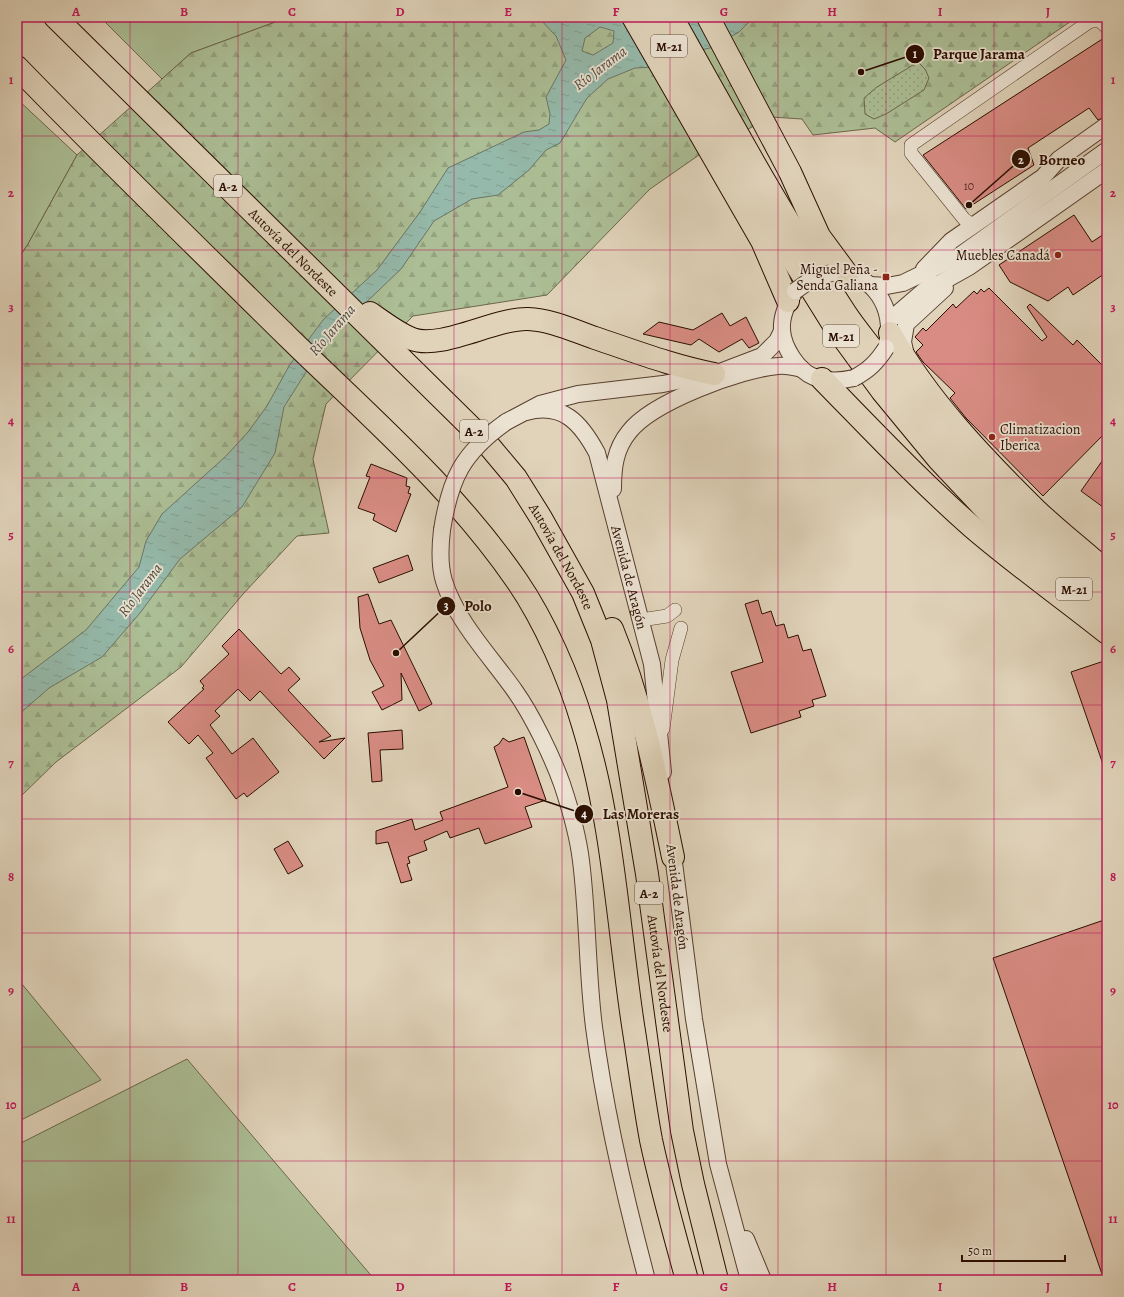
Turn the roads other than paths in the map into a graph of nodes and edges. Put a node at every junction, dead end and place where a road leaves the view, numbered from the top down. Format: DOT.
graph roads {
  1 [pos="54,17"];
  2 [pos="633,17"];
  3 [pos="653,17"];
  4 [pos="672,17"];
  5 [pos="708,17"];
  6 [pos="1107,28"];
  7 [pos="17,67"];
  8 [pos="686,76"];
  9 [pos="17,80"];
  10 [pos="51,102"];
  11 [pos="1107,125"];
  12 [pos="1107,150"];
  13 [pos="1107,170"];
  14 [pos="972,225"];
  15 [pos="964,262"];
  16 [pos="839,273"];
  17 [pos="916,277"];
  18 [pos="870,285"];
  19 [pos="792,296"];
  20 [pos="782,330"];
  21 [pos="889,334"];
  22 [pos="404,345"];
  23 [pos="802,369"];
  24 [pos="914,373"];
  25 [pos="714,374"];
  26 [pos="822,379"];
  27 [pos="526,412"];
  28 [pos="613,513"];
  29 [pos="541,518"];
  30 [pos="1103,568"];
  31 [pos="1107,595"];
  32 [pos="675,610"];
  33 [pos="1107,616"];
  34 [pos="641,620"];
  35 [pos="681,628"];
  36 [pos="1107,633"];
  37 [pos="660,745"];
  38 [pos="673,857"];
  39 [pos="731,1212"];
  40 [pos="647,1280"];
  41 [pos="687,1280"];
  42 [pos="717,1280"];
  43 [pos="749,1280"];
  44 [pos="763,1280"];
  1 -- 22 [label="highway, Autovía del Nordeste / A-2"];
  2 -- 8 [label="highway"];
  3 -- 8 [label="highway, M-21"];
  4 -- 8 [label="highway, M-21"];
  5 -- 16 [label="highway"];
  6 -- 14 [label="street"];
  7 -- 10 [label="highway, A-2"];
  8 -- 19 [label="highway"];
  8 -- 31 [label="highway, M-21"];
  8 -- 33 [label="highway, M-21"];
  9 -- 10 [label="highway"];
  10 -- 41 [label="highway, A-2"];
  11 -- 14 [label="street"];
  12 -- 15 [label="street"];
  13 -- 15 [label="street"];
  14 -- 17 [label="street"];
  15 -- 17 [label="street"];
  15 -- 21 [label="street"];
  15 -- 24 [label="street"];
  16 -- 18 [label="street"];
  16 -- 19 [label="street, bridge"];
  17 -- 18 [label="street"];
  18 -- 21 [label="street"];
  19 -- 20 [label="street"];
  20 -- 23 [label="street"];
  20 -- 25 [label="street"];
  21 -- 24 [label="highway"];
  21 -- 26 [label="street, bridge"];
  22 -- 25 [label="highway"];
  22 -- 29 [label="highway, Autovía del Nordeste / A-2"];
  23 -- 26 [label="street"];
  23 -- 28 [label="street, Avenida de Aragón"];
  24 -- 30 [label="highway"];
  25 -- 27 [label="street"];
  26 -- 36 [label="highway"];
  27 -- 28 [label="street, Avenida de Aragón"];
  27 -- 40 [label="street, bridge"];
  28 -- 34 [label="street, Avenida de Aragón"];
  29 -- 38 [label="highway"];
  29 -- 42 [label="highway, Autovía del Nordeste / A-2"];
  32 -- 34 [label="street"];
  34 -- 37 [label="street, Avenida de Aragón"];
  35 -- 37 [label="street"];
  37 -- 38 [label="street, Avenida de Aragón"];
  38 -- 39 [label="street, Avenida de Aragón"];
  39 -- 43 [label="street, Avenida de Aragón"];
  39 -- 44 [label="street"];
}
